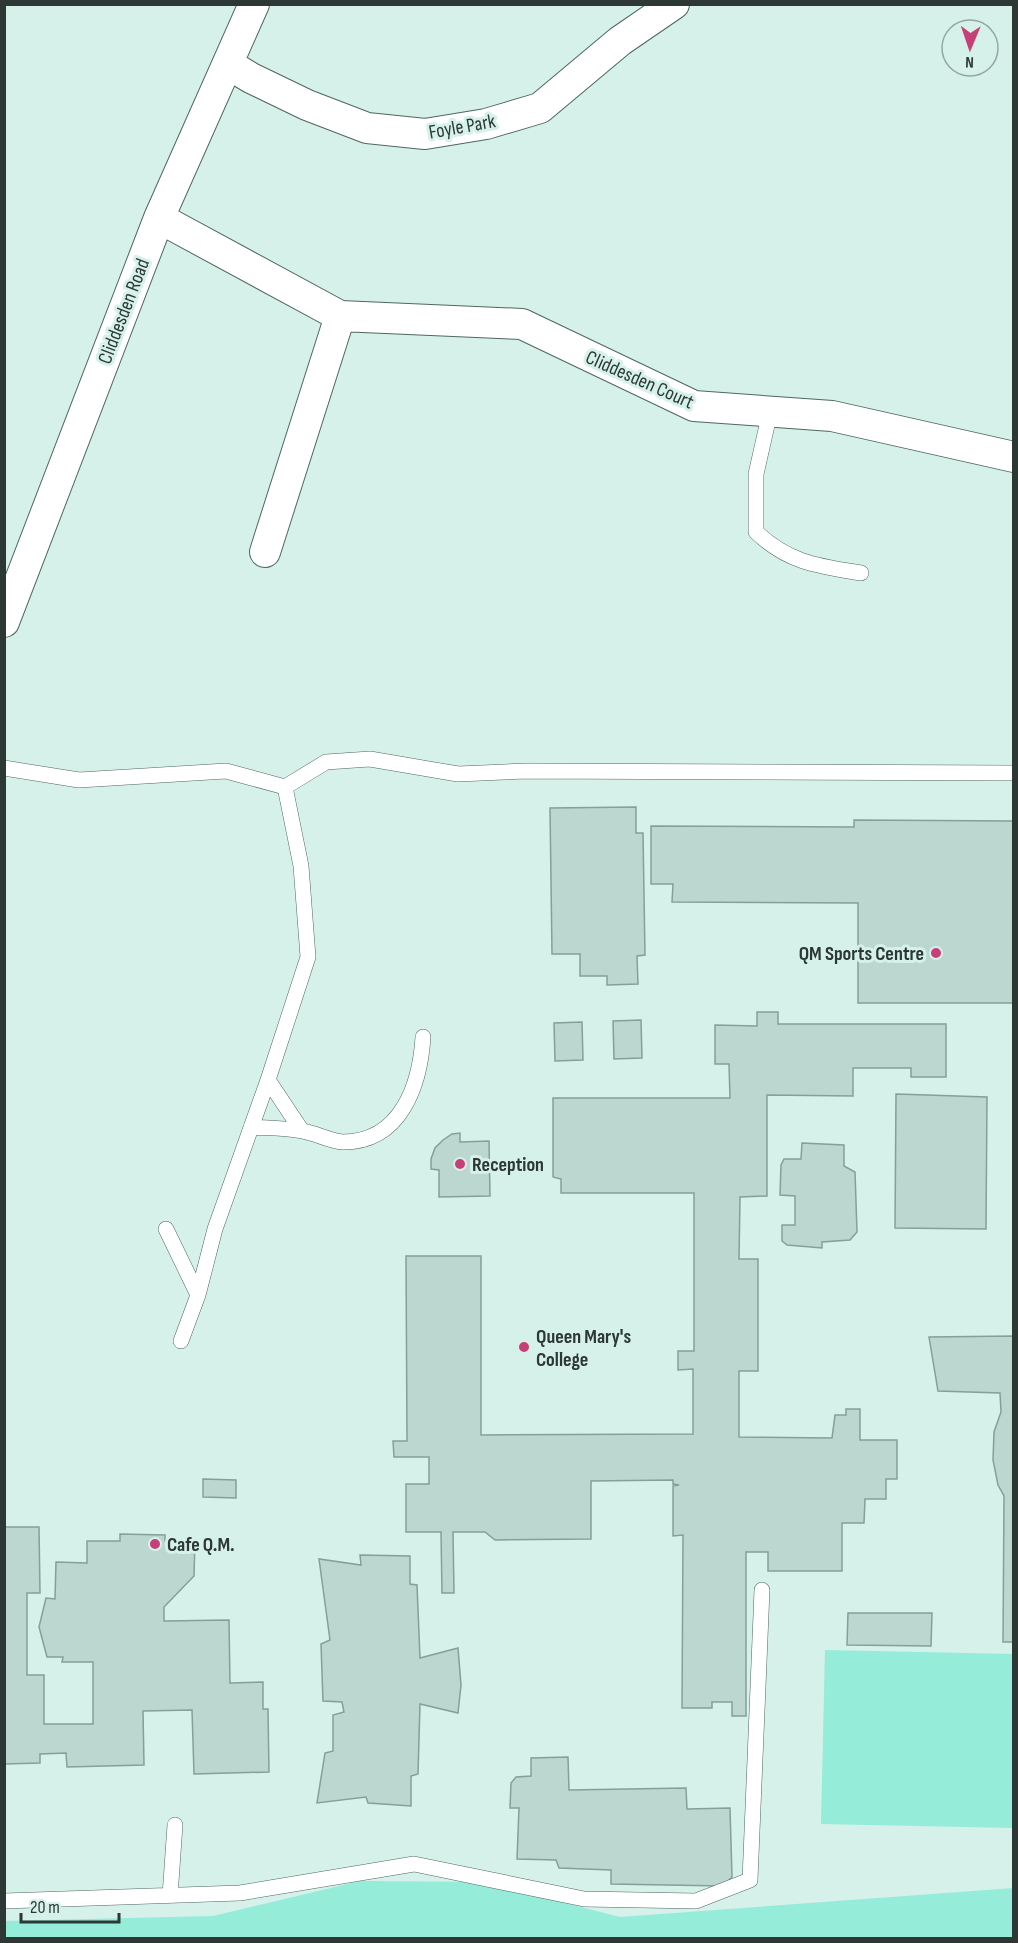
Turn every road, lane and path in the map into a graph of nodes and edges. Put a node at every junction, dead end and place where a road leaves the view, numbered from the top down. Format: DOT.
graph roads {
  1 [pos="254,4"];
  2 [pos="674,4"];
  3 [pos="228,64"];
  4 [pos="159,218"];
  5 [pos="340,316"];
  6 [pos="770,412"];
  7 [pos="1014,457"];
  8 [pos="265,552"];
  9 [pos="861,573"];
  10 [pos="4,622"];
  11 [pos="4,768"];
  12 [pos="1014,773"];
  13 [pos="285,787"];
  14 [pos="423,1037"];
  15 [pos="268,1080"];
  16 [pos="251,1127"];
  17 [pos="302,1131"];
  18 [pos="166,1229"];
  19 [pos="198,1295"];
  20 [pos="181,1341"];
  21 [pos="762,1590"];
  22 [pos="175,1825"];
  23 [pos="170,1896"];
  24 [pos="4,1900"];
  1 -- 3 [label="street, Cliddesden Road"];
  2 -- 3 [label="street, Foyle Park"];
  3 -- 4 [label="street, Cliddesden Road"];
  4 -- 5 [label="street, Cliddesden Court"];
  4 -- 10 [label="street, Cliddesden Road"];
  5 -- 6 [label="street, Cliddesden Court"];
  5 -- 8 [label="street"];
  6 -- 7 [label="street, Cliddesden Court"];
  6 -- 9 [label="lane"];
  11 -- 13 [label="lane"];
  12 -- 13 [label="lane"];
  13 -- 15 [label="lane"];
  14 -- 17 [label="lane"];
  15 -- 16 [label="lane"];
  15 -- 17 [label="lane"];
  16 -- 17 [label="lane"];
  16 -- 19 [label="lane"];
  18 -- 19 [label="lane"];
  19 -- 20 [label="lane"];
  21 -- 23 [label="lane"];
  22 -- 23 [label="lane"];
  23 -- 24 [label="lane"];
}
